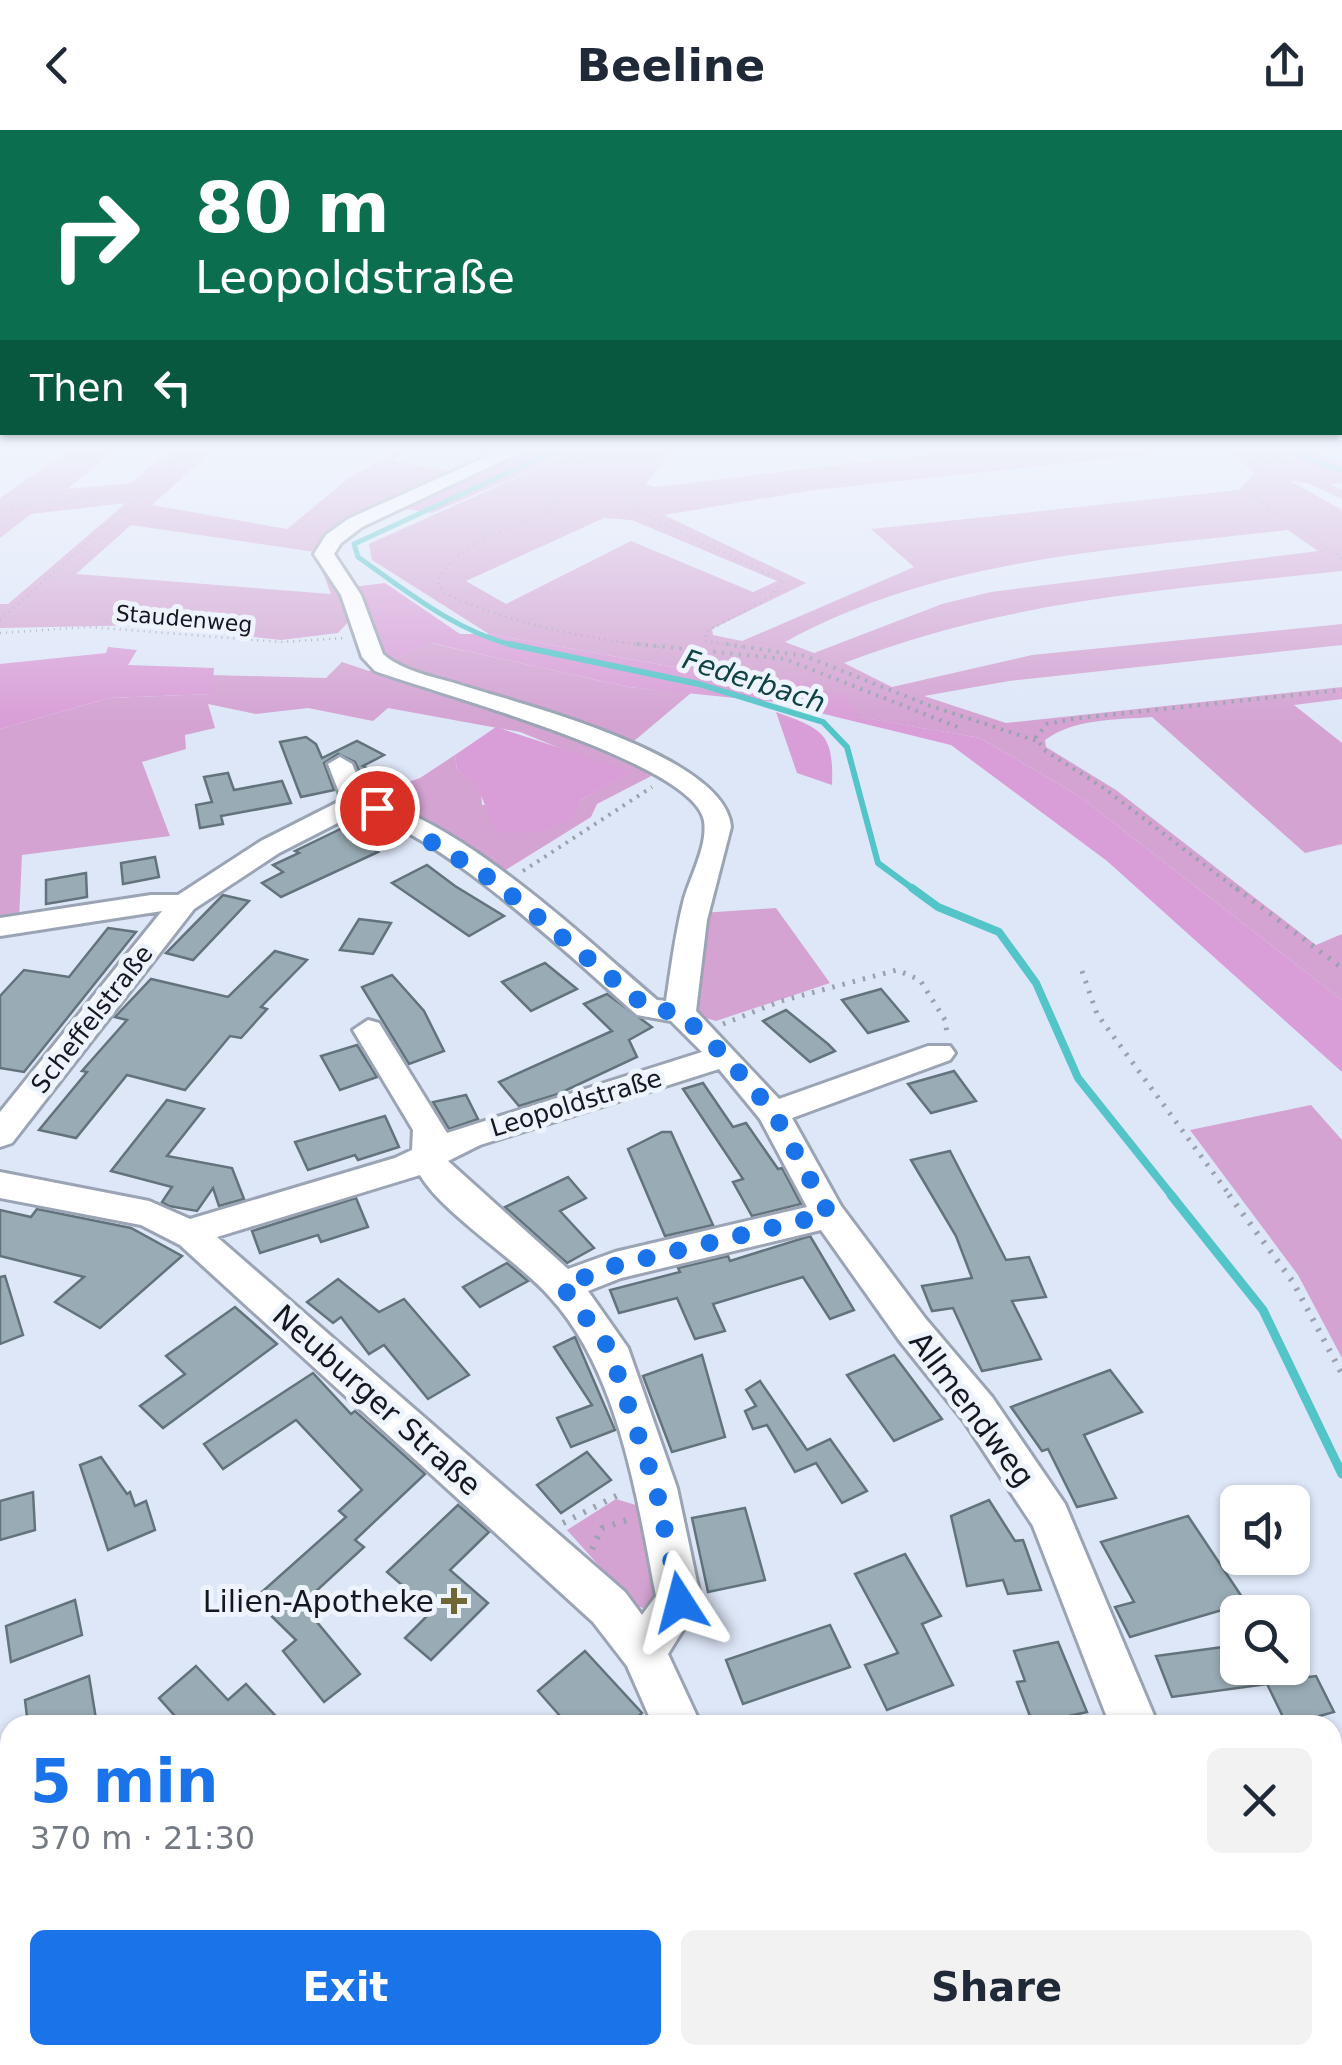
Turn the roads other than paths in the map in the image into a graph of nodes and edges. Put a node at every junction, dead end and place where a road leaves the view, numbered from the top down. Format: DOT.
graph roads {
  1 [pos="332,541"];
  2 [pos="340,764"];
  3 [pos="356,804"];
  4 [pos="184,903"];
  5 [pos="0,927"];
  6 [pos="680,1013"];
  7 [pos="368,1030"];
  8 [pos="939,1052"];
  9 [pos="725,1056"];
  10 [pos="774,1113"];
  11 [pos="0,1136"];
  12 [pos="429,1155"];
  13 [pos="0,1184"];
  14 [pos="829,1214"];
  15 [pos="193,1236"];
  16 [pos="562,1286"];
  17 [pos="643,1651"];
  18 [pos="672,1715"];
  19 [pos="1130,1715"];
  1 -- 6 [label="street"];
  2 -- 3 [label="street"];
  3 -- 4 [label="street, Scheffelstraße"];
  3 -- 6 [label="street, Allmendweg"];
  4 -- 5 [label="street, Scheffelstraße"];
  4 -- 11 [label="street, Scheffelstraße"];
  6 -- 9 [label="street, Allmendweg"];
  7 -- 12 [label="street"];
  8 -- 10 [label="street"];
  9 -- 10 [label="street, Allmendweg"];
  9 -- 12 [label="street, Leopoldstraße"];
  10 -- 14 [label="street, Allmendweg"];
  12 -- 15 [label="street, Leopoldstraße"];
  12 -- 16 [label="street"];
  13 -- 15 [label="street, Neuburger Straße"];
  14 -- 16 [label="street"];
  14 -- 19 [label="street, Allmendweg"];
  15 -- 17 [label="street, Neuburger Straße"];
  16 -- 17 [label="street"];
  17 -- 18 [label="street, Neuburger Straße"];
}
